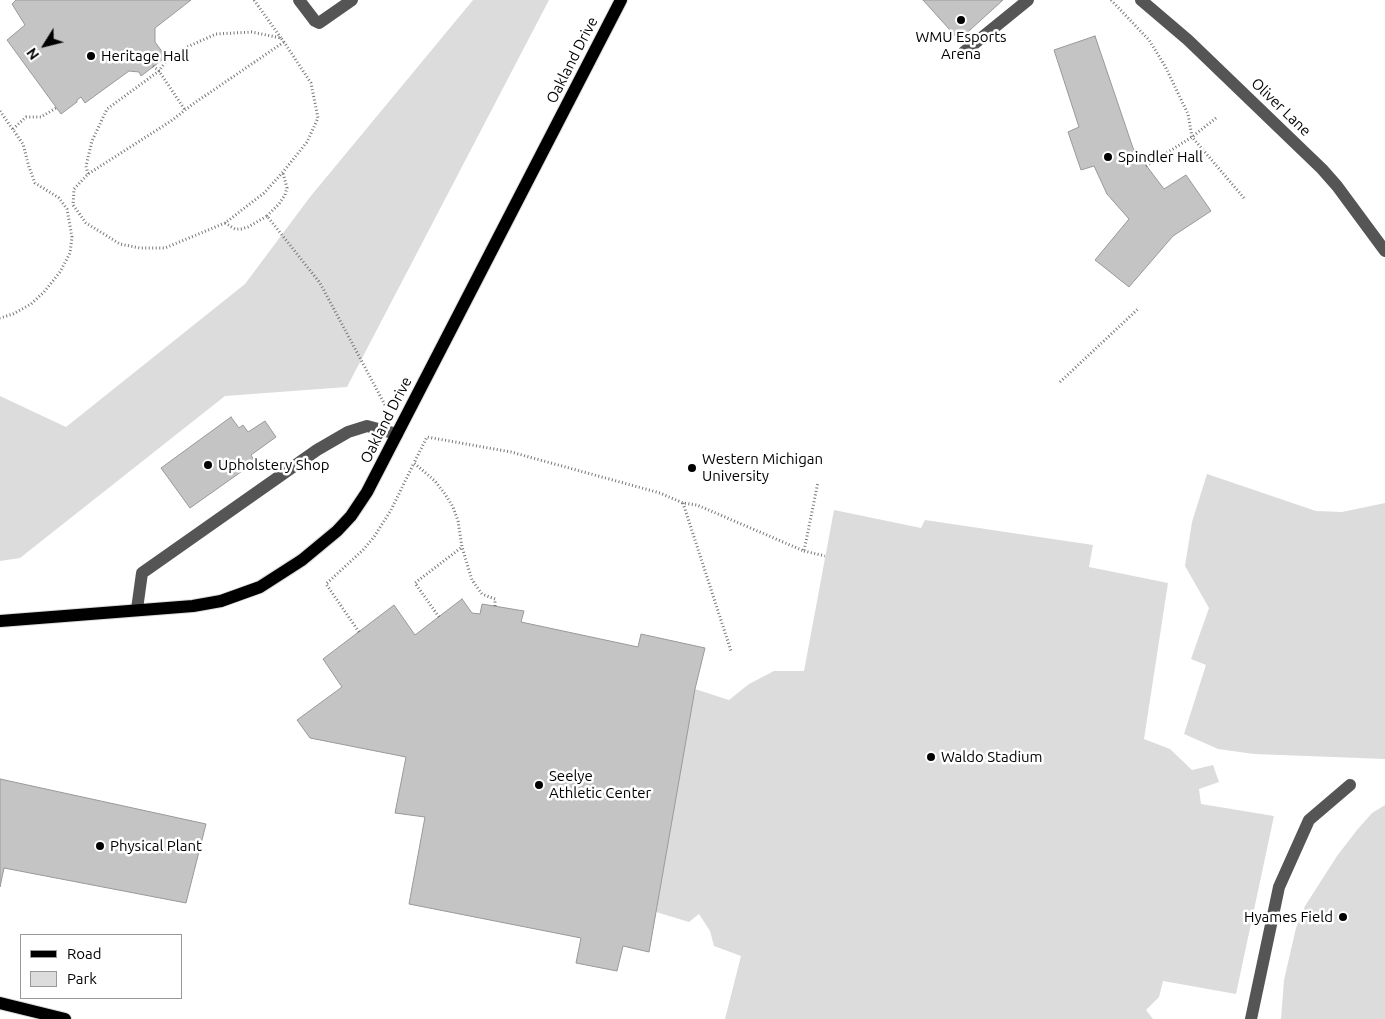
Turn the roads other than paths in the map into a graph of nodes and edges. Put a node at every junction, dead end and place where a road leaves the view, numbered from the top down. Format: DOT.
graph roads {
  1 [pos="298,0"];
  2 [pos="352,0"];
  3 [pos="621,0"];
  4 [pos="1028,0"];
  5 [pos="1141,0"];
  6 [pos="964,52"];
  7 [pos="1385,251"];
  8 [pos="397,434"];
  9 [pos="137,610"];
  10 [pos="0,621"];
  11 [pos="1350,785"];
  12 [pos="0,1003"];
  13 [pos="64,1019"];
  14 [pos="1250,1019"];
  1 -- 2 [label="street"];
  3 -- 8 [label="main road, Oakland Drive"];
  4 -- 6 [label="street"];
  5 -- 7 [label="street, Oliver Lane"];
  8 -- 9 [label="main road, Oakland Drive"];
  8 -- 9 [label="street"];
  9 -- 10 [label="main road, Oakland Drive"];
  11 -- 14 [label="street"];
  12 -- 13 [label="main road"];
}
